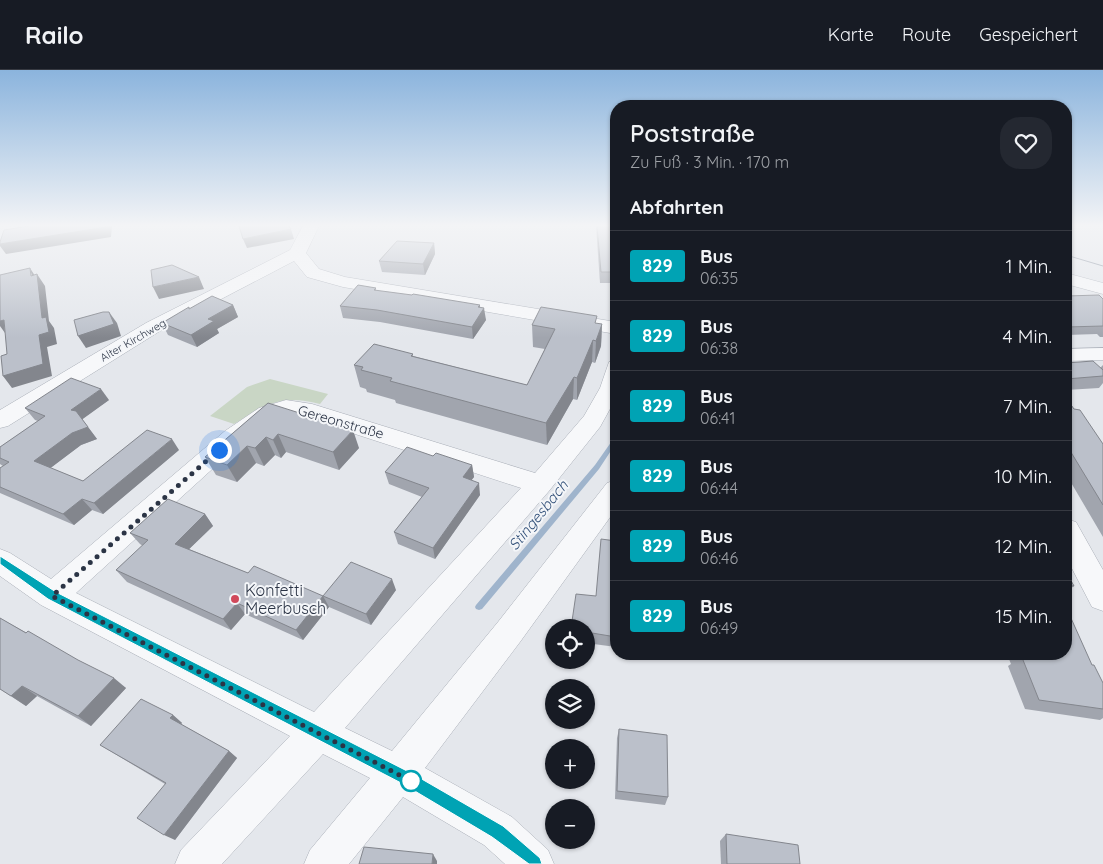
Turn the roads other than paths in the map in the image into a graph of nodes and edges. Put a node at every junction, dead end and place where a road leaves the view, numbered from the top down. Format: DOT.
graph roads {
  1 [pos="277,263"];
  2 [pos="305,263"];
  3 [pos="1072,280"];
  4 [pos="1099,289"];
  5 [pos="610,327"];
  6 [pos="1103,354"];
  7 [pos="1072,355"];
  8 [pos="610,390"];
  9 [pos="0,420"];
  10 [pos="540,484"];
  11 [pos="610,498"];
  12 [pos="1072,541"];
  13 [pos="0,560"];
  14 [pos="52,596"];
  15 [pos="1103,598"];
  16 [pos="318,733"];
  17 [pos="399,774"];
  18 [pos="195,864"];
  19 [pos="324,864"];
  20 [pos="534,864"];
  1 -- 9 [label="street, Alter Kirchweg"];
  2 -- 5 [label="street"];
  3 -- 4 [label="street"];
  6 -- 7 [label="street"];
  8 -- 10 [label="street"];
  10 -- 14 [label="street, Gereonstraße"];
  10 -- 16 [label="street"];
  11 -- 17 [label="street"];
  12 -- 15 [label="street"];
  13 -- 14 [label="street"];
  14 -- 16 [label="street"];
  16 -- 17 [label="street"];
  16 -- 18 [label="street"];
  17 -- 19 [label="street"];
  17 -- 20 [label="street"];
}
